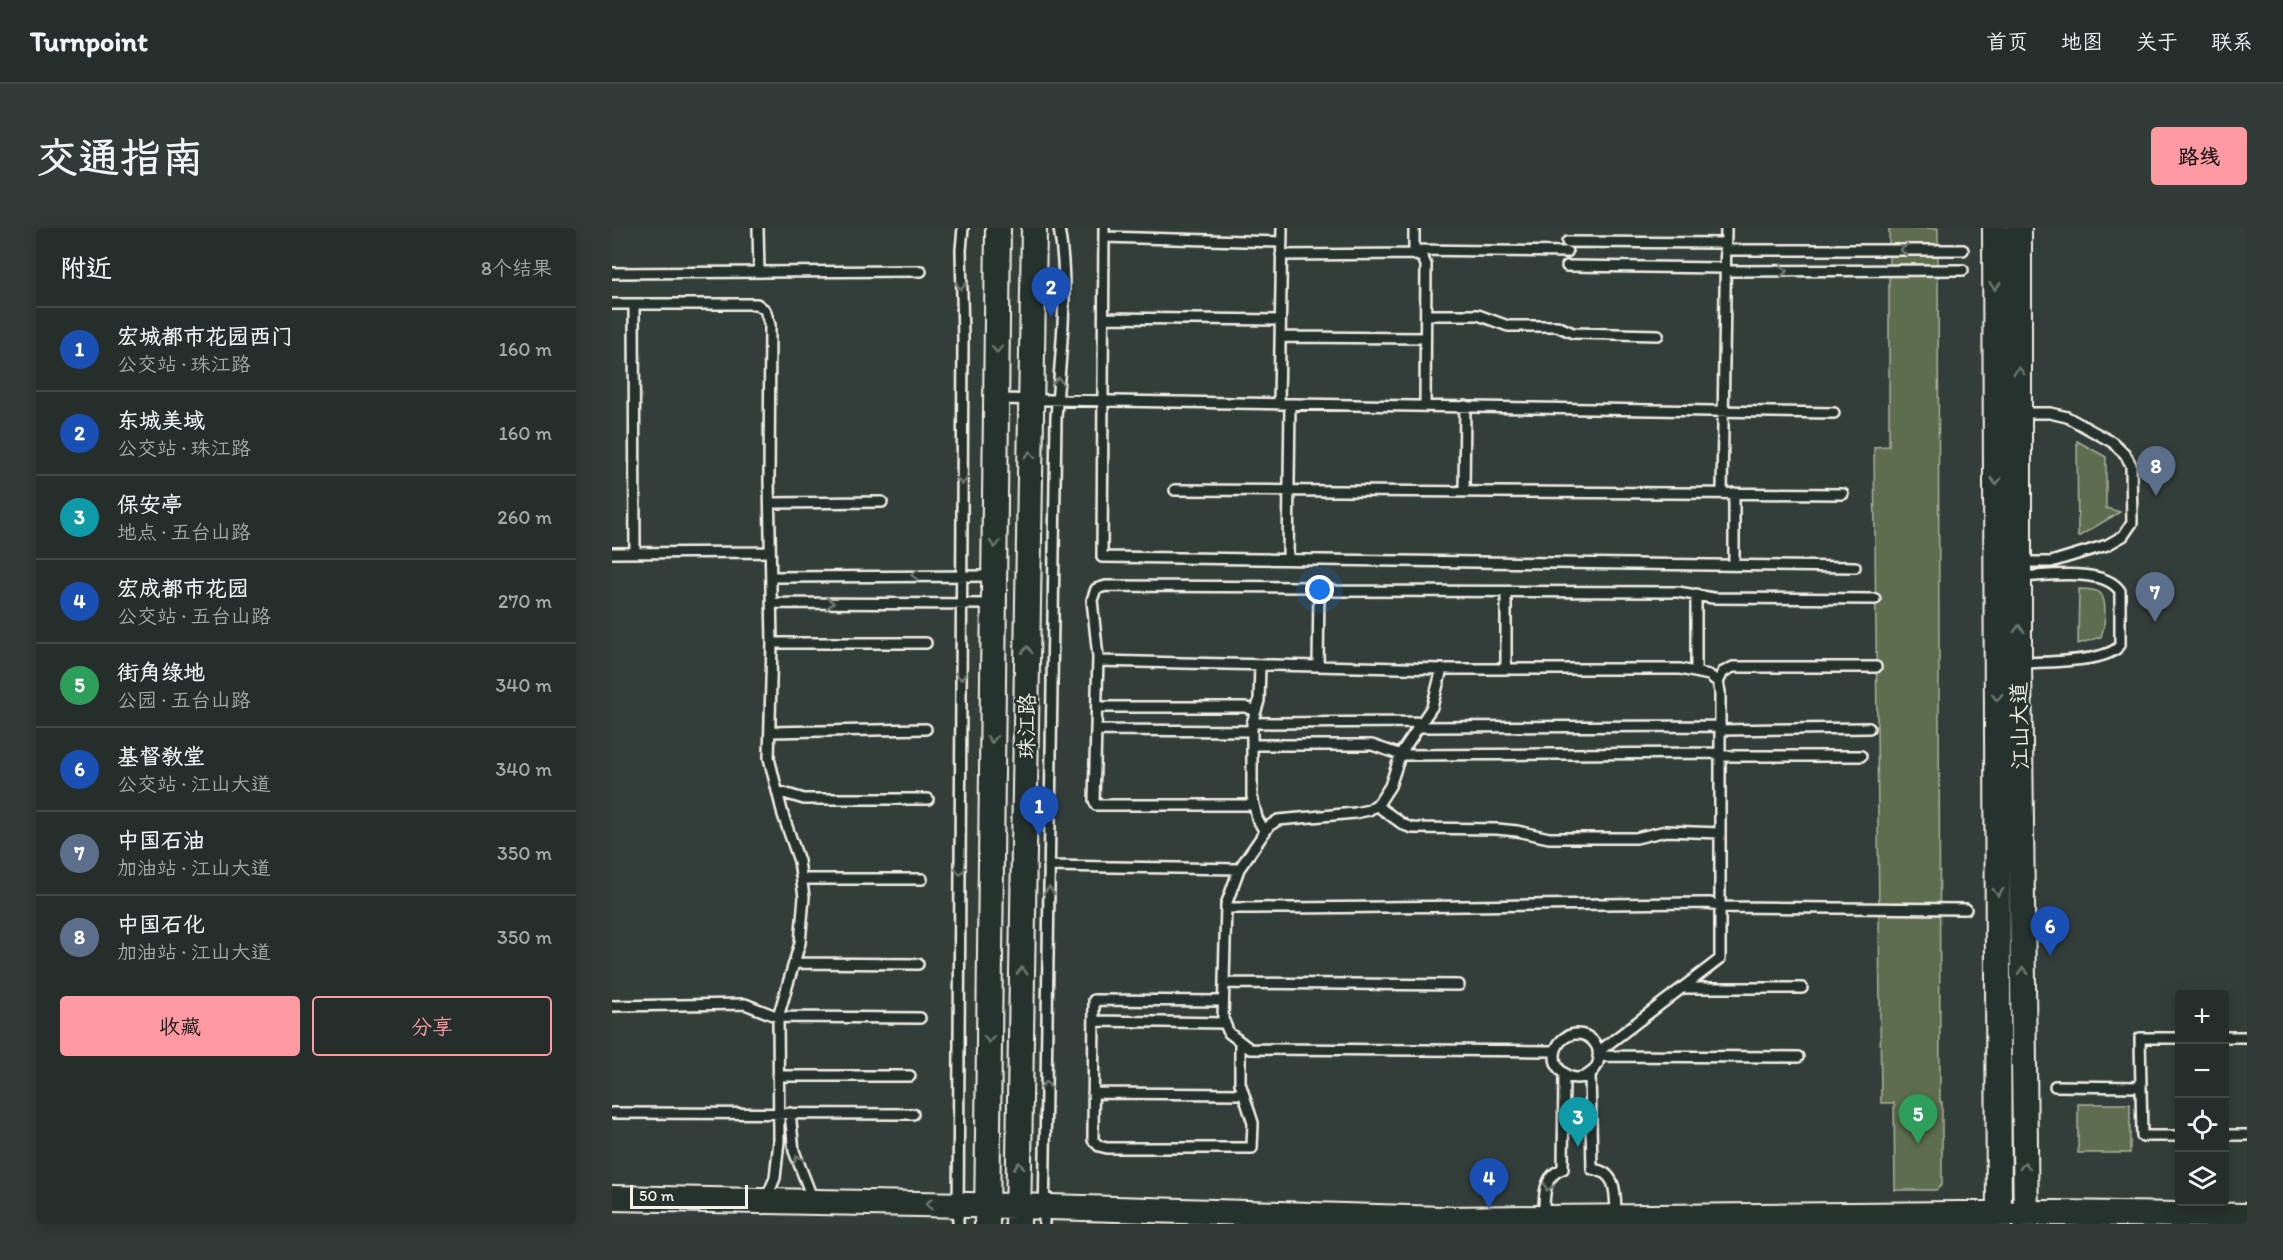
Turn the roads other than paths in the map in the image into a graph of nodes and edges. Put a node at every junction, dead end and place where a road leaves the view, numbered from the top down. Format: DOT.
graph roads {
  1 [pos="758,228"];
  2 [pos="963,228"];
  3 [pos="998,228"];
  4 [pos="1034,228"];
  5 [pos="1059,228"];
  6 [pos="1282,228"];
  7 [pos="1414,228"];
  8 [pos="1726,228"];
  9 [pos="1995,228"];
  10 [pos="2019,228"];
  11 [pos="1104,233"];
  12 [pos="1281,242"];
  13 [pos="1567,242"];
  14 [pos="1725,247"];
  15 [pos="1963,250"];
  16 [pos="1414,252"];
  17 [pos="1567,252"];
  18 [pos="1281,255"];
  19 [pos="1567,266"];
  20 [pos="1725,269"];
  21 [pos="1963,270"];
  22 [pos="921,271"];
  23 [pos="759,272"];
  24 [pos="612,273"];
  25 [pos="612,304"];
  26 [pos="634,304"];
  27 [pos="1426,315"];
  28 [pos="1104,318"];
  29 [pos="1280,320"];
  30 [pos="1658,335"];
  31 [pos="1280,337"];
  32 [pos="1425,338"];
  33 [pos="996,399"];
  34 [pos="1031,400"];
  35 [pos="1057,400"];
  36 [pos="1103,401"];
  37 [pos="1279,404"];
  38 [pos="1290,404"];
  39 [pos="1425,406"];
  40 [pos="1465,406"];
  41 [pos="1723,411"];
  42 [pos="1834,412"];
  43 [pos="2020,412"];
  44 [pos="1175,490"];
  45 [pos="1289,491"];
  46 [pos="1464,492"];
  47 [pos="1722,493"];
  48 [pos="1734,493"];
  49 [pos="1843,494"];
  50 [pos="882,502"];
  51 [pos="770,503"];
  52 [pos="771,552"];
  53 [pos="612,553"];
  54 [pos="635,553"];
  55 [pos="1288,559"];
  56 [pos="1734,565"];
  57 [pos="1855,567"];
  58 [pos="2018,570"];
  59 [pos="961,575"];
  60 [pos="994,576"];
  61 [pos="771,577"];
  62 [pos="1319,588"];
  63 [pos="1506,592"];
  64 [pos="1696,594"];
  65 [pos="1875,599"];
  66 [pos="771,603"];
  67 [pos="961,603"];
  68 [pos="994,604"];
  69 [pos="772,643"];
  70 [pos="926,643"];
  71 [pos="1098,661"];
  72 [pos="2019,663"];
  73 [pos="1260,665"];
  74 [pos="1318,666"];
  75 [pos="1876,667"];
  76 [pos="1442,669"];
  77 [pos="1506,669"];
  78 [pos="1696,671"];
  79 [pos="1718,682"];
  80 [pos="1097,707"];
  81 [pos="1256,711"];
  82 [pos="1420,724"];
  83 [pos="1252,727"];
  84 [pos="1720,728"];
  85 [pos="1869,728"];
  86 [pos="926,729"];
  87 [pos="1096,730"];
  88 [pos="770,732"];
  89 [pos="1252,745"];
  90 [pos="1401,755"];
  91 [pos="1720,755"];
  92 [pos="1862,756"];
  93 [pos="777,791"];
  94 [pos="928,799"];
  95 [pos="1253,805"];
  96 [pos="1376,805"];
  97 [pos="1265,832"];
  98 [pos="1720,833"];
  99 [pos="1049,866"];
  100 [pos="1239,869"];
  101 [pos="802,879"];
  102 [pos="922,879"];
  103 [pos="1720,907"];
  104 [pos="1226,908"];
  105 [pos="1966,909"];
  106 [pos="794,963"];
  107 [pos="918,964"];
  108 [pos="1224,983"];
  109 [pos="1459,984"];
  110 [pos="1683,988"];
  111 [pos="1802,988"];
  112 [pos="1223,1001"];
  113 [pos="612,1006"];
  114 [pos="778,1017"];
  115 [pos="920,1018"];
  116 [pos="1094,1021"];
  117 [pos="1225,1023"];
  118 [pos="2229,1037"];
  119 [pos="2247,1037"];
  120 [pos="2175,1038"];
  121 [pos="1240,1043"];
  122 [pos="1555,1051"];
  123 [pos="1598,1054"];
  124 [pos="1798,1057"];
  125 [pos="1564,1073"];
  126 [pos="1590,1073"];
  127 [pos="778,1076"];
  128 [pos="910,1076"];
  129 [pos="2055,1086"];
  130 [pos="2140,1087"];
  131 [pos="1093,1093"];
  132 [pos="1243,1094"];
  133 [pos="612,1113"];
  134 [pos="790,1113"];
  135 [pos="778,1114"];
  136 [pos="913,1114"];
  137 [pos="1004,1115"];
  138 [pos="2229,1135"];
  139 [pos="2247,1135"];
  140 [pos="2175,1136"];
  141 [pos="612,1198"];
  142 [pos="765,1201"];
  143 [pos="814,1202"];
  144 [pos="959,1214"];
  145 [pos="987,1215"];
  146 [pos="1018,1215"];
  147 [pos="1044,1215"];
  148 [pos="2247,1216"];
  149 [pos="1616,1218"];
  150 [pos="1999,1219"];
  151 [pos="2026,1219"];
  152 [pos="1544,1221"];
  1 -- 23 [label="lane"];
  2 -- 59 [label="lane, one-way"];
  3 -- 33 [label="main road, 珠江路, one-way"];
  4 -- 34 [label="main road, 珠江路"];
  35 -- 5 [label="lane, one-way"];
  6 -- 12 [label="lane"];
  7 -- 16 [label="lane"];
  8 -- 14 [label="lane"];
  9 -- 150 [label="main road, 江山大道, one-way"];
  43 -- 10 [label="main road, 江山大道, one-way"];
  11 -- 12 [label="lane"];
  11 -- 28 [label="lane"];
  12 -- 18 [label="lane"];
  13 -- 14 [label="lane"];
  15 -- 14 [label="lane, one-way"];
  14 -- 20 [label="lane"];
  16 -- 17 [label="lane"];
  16 -- 18 [label="lane"];
  16 -- 27 [label="lane"];
  18 -- 29 [label="lane"];
  19 -- 20 [label="lane"];
  20 -- 21 [label="lane, one-way"];
  20 -- 41 [label="lane"];
  22 -- 23 [label="lane"];
  23 -- 24 [label="lane"];
  25 -- 26 [label="lane"];
  26 -- 51 [label="lane"];
  26 -- 54 [label="lane"];
  27 -- 30 [label="lane"];
  27 -- 32 [label="lane"];
  28 -- 29 [label="lane"];
  28 -- 36 [label="lane"];
  29 -- 31 [label="lane"];
  31 -- 32 [label="lane"];
  31 -- 37 [label="lane"];
  32 -- 39 [label="lane"];
  33 -- 34 [label="lane"];
  33 -- 60 [label="main road, 珠江路, one-way"];
  34 -- 35 [label="lane"];
  137 -- 34 [label="main road, 珠江路, one-way"];
  35 -- 36 [label="lane"];
  35 -- 99 [label="lane"];
  36 -- 37 [label="lane"];
  36 -- 55 [label="lane"];
  37 -- 38 [label="lane"];
  38 -- 39 [label="lane"];
  38 -- 45 [label="lane"];
  39 -- 40 [label="lane"];
  40 -- 41 [label="lane"];
  40 -- 46 [label="lane"];
  41 -- 42 [label="lane"];
  41 -- 47 [label="lane"];
  43 -- 58 [label="main road, 江山大道"];
  43 -- 58 [label="lane"];
  44 -- 45 [label="lane"];
  45 -- 46 [label="lane"];
  45 -- 55 [label="lane"];
  46 -- 47 [label="lane"];
  47 -- 48 [label="lane"];
  48 -- 49 [label="lane"];
  48 -- 56 [label="lane"];
  50 -- 51 [label="lane"];
  51 -- 52 [label="lane"];
  52 -- 54 [label="lane"];
  52 -- 61 [label="lane"];
  53 -- 54 [label="lane"];
  55 -- 56 [label="lane"];
  56 -- 57 [label="lane"];
  72 -- 58 [label="main road, 江山大道, one-way"];
  58 -- 72 [label="lane"];
  59 -- 60 [label="lane"];
  59 -- 61 [label="lane, one-way"];
  59 -- 67 [label="lane"];
  60 -- 68 [label="main road, 珠江路"];
  61 -- 66 [label="lane"];
  62 -- 63 [label="lane"];
  62 -- 71 [label="lane"];
  62 -- 74 [label="lane"];
  63 -- 64 [label="lane"];
  63 -- 77 [label="lane"];
  64 -- 65 [label="lane"];
  64 -- 78 [label="lane"];
  66 -- 67 [label="lane, one-way"];
  66 -- 69 [label="lane"];
  67 -- 68 [label="lane"];
  67 -- 144 [label="lane, one-way"];
  68 -- 137 [label="main road, 珠江路, one-way"];
  69 -- 70 [label="lane"];
  69 -- 88 [label="lane"];
  71 -- 73 [label="lane"];
  71 -- 80 [label="lane"];
  151 -- 72 [label="main road, 江山大道, one-way"];
  73 -- 74 [label="lane"];
  73 -- 81 [label="lane"];
  74 -- 76 [label="lane"];
  75 -- 79 [label="lane"];
  76 -- 77 [label="lane"];
  76 -- 82 [label="lane"];
  77 -- 78 [label="lane"];
  78 -- 79 [label="lane"];
  79 -- 84 [label="lane"];
  80 -- 81 [label="lane"];
  80 -- 87 [label="lane"];
  81 -- 83 [label="lane"];
  82 -- 83 [label="lane"];
  82 -- 84 [label="lane"];
  82 -- 90 [label="lane"];
  83 -- 87 [label="lane"];
  83 -- 89 [label="lane"];
  84 -- 85 [label="lane"];
  84 -- 91 [label="lane"];
  86 -- 88 [label="lane"];
  87 -- 95 [label="lane"];
  88 -- 93 [label="lane"];
  89 -- 90 [label="lane"];
  89 -- 95 [label="lane"];
  90 -- 91 [label="lane"];
  90 -- 96 [label="lane"];
  91 -- 92 [label="lane"];
  91 -- 98 [label="lane"];
  93 -- 94 [label="lane"];
  93 -- 101 [label="lane"];
  95 -- 97 [label="lane"];
  96 -- 97 [label="lane"];
  96 -- 98 [label="lane"];
  97 -- 100 [label="lane"];
  98 -- 103 [label="lane"];
  99 -- 100 [label="lane"];
  147 -- 99 [label="lane, one-way"];
  100 -- 104 [label="lane"];
  101 -- 102 [label="lane"];
  101 -- 106 [label="lane"];
  103 -- 104 [label="lane"];
  103 -- 105 [label="lane"];
  103 -- 110 [label="lane"];
  104 -- 108 [label="lane"];
  106 -- 107 [label="lane"];
  106 -- 114 [label="lane"];
  108 -- 109 [label="lane"];
  108 -- 112 [label="lane"];
  110 -- 111 [label="lane"];
  110 -- 123 [label="lane"];
  112 -- 116 [label="lane"];
  112 -- 117 [label="lane"];
  113 -- 114 [label="lane"];
  114 -- 115 [label="lane"];
  114 -- 127 [label="lane"];
  116 -- 117 [label="lane"];
  116 -- 131 [label="lane"];
  117 -- 121 [label="lane"];
  118 -- 119 [label="lane"];
  120 -- 130 [label="lane"];
  121 -- 122 [label="lane"];
  121 -- 132 [label="lane"];
  122 -- 123 [label="lane"];
  122 -- 125 [label="lane"];
  123 -- 124 [label="lane"];
  123 -- 126 [label="lane"];
  125 -- 126 [label="lane"];
  125 -- 152 [label="lane, one-way"];
  126 -- 149 [label="lane"];
  127 -- 128 [label="lane"];
  127 -- 135 [label="lane"];
  129 -- 130 [label="lane"];
  130 -- 140 [label="lane"];
  131 -- 132 [label="lane"];
  131 -- 132 [label="lane"];
  133 -- 135 [label="lane"];
  134 -- 135 [label="lane"];
  134 -- 136 [label="lane"];
  143 -- 134 [label="lane, one-way"];
  135 -- 142 [label="lane"];
  137 -- 145 [label="main road, 珠江路"];
  146 -- 137 [label="main road, 珠江路, one-way"];
  138 -- 139 [label="lane"];
  141 -- 142 [label="main road"];
  142 -- 143 [label="main road"];
  144 -- 143 [label="main road, one-way"];
  144 -- 145 [label="main road"];
  145 -- 146 [label="main road"];
  146 -- 147 [label="main road"];
  147 -- 152 [label="main road"];
  148 -- 151 [label="main road"];
  149 -- 150 [label="main road"];
  149 -- 152 [label="main road"];
  150 -- 151 [label="main road"];
}
